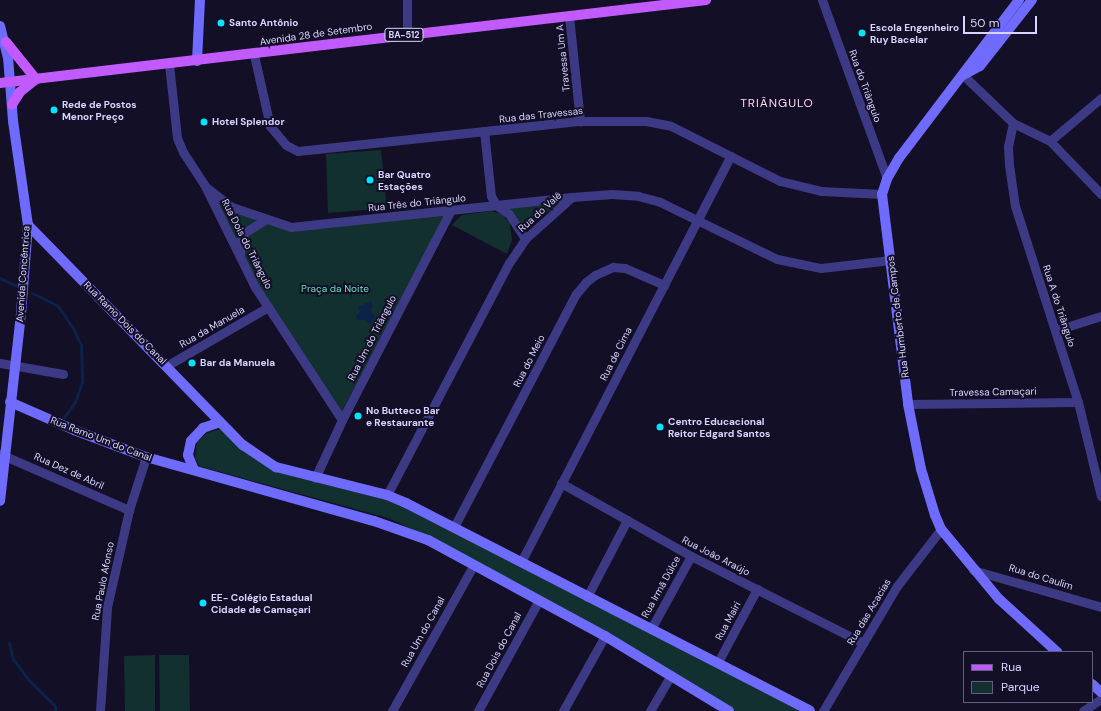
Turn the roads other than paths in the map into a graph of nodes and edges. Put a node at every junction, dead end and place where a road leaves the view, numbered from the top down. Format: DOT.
graph roads {
  1 [pos="200,0"];
  2 [pos="406,0"];
  3 [pos="706,0"];
  4 [pos="822,0"];
  5 [pos="1018,0"];
  6 [pos="1032,0"];
  7 [pos="569,16"];
  8 [pos="0,26"];
  9 [pos="407,35"];
  10 [pos="6,42"];
  11 [pos="254,55"];
  12 [pos="197,61"];
  13 [pos="169,64"];
  14 [pos="963,75"];
  15 [pos="36,79"];
  16 [pos="5,83"];
  17 [pos="1101,98"];
  18 [pos="12,105"];
  19 [pos="580,121"];
  20 [pos="1013,123"];
  21 [pos="484,131"];
  22 [pos="1050,141"];
  23 [pos="731,156"];
  24 [pos="887,179"];
  25 [pos="204,184"];
  26 [pos="882,194"];
  27 [pos="1101,194"];
  28 [pos="572,197"];
  29 [pos="496,205"];
  30 [pos="452,210"];
  31 [pos="697,219"];
  32 [pos="265,220"];
  33 [pos="28,225"];
  34 [pos="525,239"];
  35 [pos="240,256"];
  36 [pos="891,260"];
  37 [pos="664,285"];
  38 [pos="268,307"];
  39 [pos="1101,316"];
  40 [pos="1056,330"];
  41 [pos="0,363"];
  42 [pos="15,366"];
  43 [pos="168,366"];
  44 [pos="63,374"];
  45 [pos="10,402"];
  46 [pos="1078,402"];
  47 [pos="908,404"];
  48 [pos="342,420"];
  49 [pos="220,422"];
  50 [pos="3,454"];
  51 [pos="188,455"];
  52 [pos="146,457"];
  53 [pos="176,466"];
  54 [pos="194,470"];
  55 [pos="315,478"];
  56 [pos="561,483"];
  57 [pos="387,495"];
  58 [pos="1101,496"];
  59 [pos="0,501"];
  60 [pos="128,510"];
  61 [pos="627,520"];
  62 [pos="454,527"];
  63 [pos="941,529"];
  64 [pos="691,556"];
  65 [pos="521,562"];
  66 [pos="474,564"];
  67 [pos="973,570"];
  68 [pos="757,589"];
  69 [pos="587,597"];
  70 [pos="538,600"];
  71 [pos="1101,607"];
  72 [pos="651,629"];
  73 [pos="605,636"];
  74 [pos="863,643"];
  75 [pos="1056,651"];
  76 [pos="718,662"];
  77 [pos="671,674"];
  78 [pos="1093,685"];
  79 [pos="1101,692"];
  80 [pos="1101,699"];
  81 [pos="100,711"];
  82 [pos="392,711"];
  83 [pos="478,711"];
  84 [pos="563,711"];
  85 [pos="650,711"];
  86 [pos="729,711"];
  87 [pos="810,711"];
  88 [pos="824,711"];
  89 [pos="1083,711"];
  1 -- 12 [label="street"];
  2 -- 9 [label="street"];
  3 -- 7 [label="main road, Avenida 28 de Setembro / BA-512"];
  4 -- 24 [label="street, Rua do Triângulo"];
  5 -- 14 [label="street, Rua Humberto de Campos"];
  6 -- 14 [label="street, Rua Humberto de Campos"];
  7 -- 9 [label="main road, Avenida 28 de Setembro / BA-512"];
  7 -- 19 [label="street, Travessa Um A"];
  8 -- 10 [label="street, Avenida Concêntrica"];
  9 -- 11 [label="main road, Avenida 28 de Setembro / BA-512"];
  10 -- 15 [label="main road"];
  10 -- 16 [label="street, Avenida Concêntrica"];
  11 -- 12 [label="main road, Avenida 28 de Setembro / BA-512"];
  11 -- 21 [label="street, Rua das Travessas"];
  12 -- 13 [label="main road, Avenida 28 de Setembro / BA-512"];
  13 -- 15 [label="main road, Avenida 28 de Setembro / BA-512"];
  13 -- 25 [label="street, Rua Dois do Triângulo"];
  14 -- 20 [label="street"];
  14 -- 24 [label="street, Rua Humberto de Campos"];
  15 -- 16 [label="main road, Avenida 28 de Setembro / BA-512"];
  15 -- 18 [label="main road"];
  16 -- 18 [label="street, Avenida Concêntrica"];
  17 -- 22 [label="street"];
  18 -- 33 [label="street, Avenida Concêntrica"];
  19 -- 21 [label="street, Rua das Travessas"];
  19 -- 23 [label="street, Rua das Travessas"];
  20 -- 22 [label="street"];
  20 -- 40 [label="street, Rua A do Triângulo"];
  21 -- 29 [label="street"];
  22 -- 27 [label="street"];
  23 -- 26 [label="street, Rua das Travessas"];
  23 -- 31 [label="street, Rua de Cima"];
  24 -- 26 [label="street, Rua Humberto de Campos"];
  25 -- 32 [label="street, Rua Três do Triângulo"];
  25 -- 35 [label="street, Rua Dois do Triângulo"];
  26 -- 36 [label="street, Rua Humberto de Campos"];
  28 -- 29 [label="street, Rua Três do Triângulo"];
  28 -- 31 [label="street, Rua do Valê"];
  28 -- 34 [label="street, Rua do Valê"];
  29 -- 30 [label="street, Rua Três do Triângulo"];
  29 -- 34 [label="street"];
  30 -- 32 [label="street, Rua Três do Triângulo"];
  30 -- 48 [label="street, Rua Um do Triângulo"];
  31 -- 36 [label="street, Rua do Valê"];
  31 -- 37 [label="street, Rua de Cima"];
  32 -- 35 [label="street"];
  33 -- 42 [label="street, Avenida Concêntrica"];
  33 -- 43 [label="street, Rua Ramo Dois do Canal"];
  34 -- 57 [label="street, Rua do Valê"];
  35 -- 38 [label="street, Rua Dois do Triângulo"];
  36 -- 47 [label="street, Rua Humberto de Campos"];
  37 -- 56 [label="street, Rua de Cima"];
  37 -- 62 [label="street, Rua do Meio"];
  38 -- 43 [label="street, Rua da Manuela"];
  38 -- 48 [label="street, Rua Dois do Triângulo"];
  39 -- 40 [label="street"];
  40 -- 46 [label="street, Rua A do Triângulo"];
  41 -- 42 [label="street"];
  42 -- 44 [label="street"];
  42 -- 45 [label="street, Avenida Concêntrica"];
  43 -- 49 [label="street, Rua Ramo Dois do Canal"];
  45 -- 50 [label="street, Avenida Concêntrica"];
  45 -- 52 [label="street, Rua Ramo Um do Canal"];
  46 -- 47 [label="street, Travessa Camaçari"];
  46 -- 58 [label="street, Rua A do Triângulo"];
  47 -- 63 [label="street, Rua Humberto de Campos"];
  48 -- 55 [label="street, Rua Um do Triângulo"];
  49 -- 51 [label="street"];
  49 -- 55 [label="street, Rua Ramo Dois do Canal"];
  50 -- 59 [label="street, Avenida Concêntrica"];
  50 -- 60 [label="street, Rua Dez de Abril"];
  51 -- 53 [label="street"];
  51 -- 54 [label="street"];
  52 -- 53 [label="street, Rua Ramo Um do Canal"];
  52 -- 60 [label="street, Rua Paulo Afonso"];
  53 -- 54 [label="street, Rua Ramo Um do Canal"];
  54 -- 66 [label="street, Rua Ramo Um do Canal"];
  55 -- 57 [label="street, Rua Ramo Dois do Canal"];
  56 -- 61 [label="street, Rua João Araújo"];
  56 -- 65 [label="street, Rua de Cima"];
  57 -- 62 [label="street, Rua Ramo Dois do Canal"];
  60 -- 81 [label="street, Rua Paulo Afonso"];
  61 -- 64 [label="street, Rua João Araújo"];
  61 -- 69 [label="street"];
  62 -- 65 [label="street, Rua Ramo Dois do Canal"];
  63 -- 67 [label="street, Rua Humberto de Campos"];
  63 -- 74 [label="street, Rua das Acacias"];
  64 -- 68 [label="street, Rua João Araújo"];
  64 -- 72 [label="street, Rua Irmã Dúlce"];
  65 -- 69 [label="street, Rua Ramo Dois do Canal"];
  66 -- 70 [label="street, Rua Ramo Um do Canal"];
  66 -- 82 [label="street, Rua Um do Canal"];
  67 -- 71 [label="street, Rua do Caulim"];
  67 -- 75 [label="street, Rua Humberto de Campos"];
  68 -- 74 [label="street, Rua João Araújo"];
  68 -- 76 [label="street, Rua Mairi"];
  69 -- 72 [label="street, Rua Ramo Dois do Canal"];
  70 -- 73 [label="street, Rua Ramo Um do Canal"];
  70 -- 83 [label="street, Rua Dois do Canal"];
  72 -- 76 [label="street, Rua Ramo Dois do Canal"];
  73 -- 77 [label="street, Rua Ramo Um do Canal"];
  73 -- 84 [label="street"];
  74 -- 88 [label="street, Rua das Acacias"];
  76 -- 87 [label="street, Rua Ramo Dois do Canal"];
  77 -- 85 [label="street"];
  77 -- 86 [label="street, Rua Ramo Um do Canal"];
  78 -- 79 [label="street"];
  80 -- 89 [label="street"];
}
